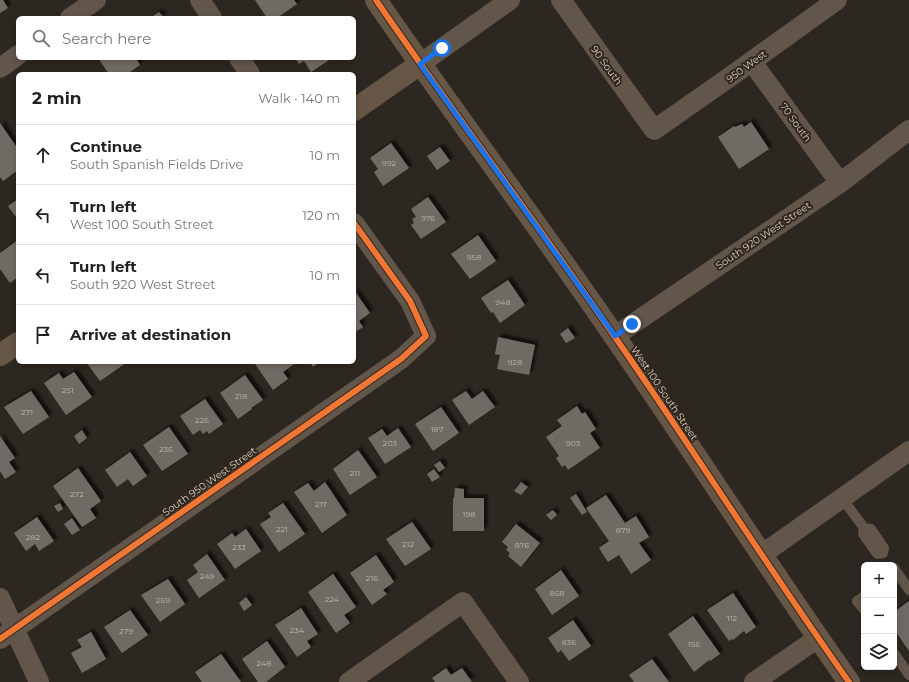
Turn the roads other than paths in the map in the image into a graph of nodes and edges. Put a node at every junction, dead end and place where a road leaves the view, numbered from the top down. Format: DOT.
graph roads {
  1 [pos="96,0"];
  2 [pos="200,0"];
  3 [pos="376,0"];
  4 [pos="510,0"];
  5 [pos="561,0"];
  6 [pos="837,0"];
  7 [pos="73,16"];
  8 [pos="211,16"];
  9 [pos="16,56"];
  10 [pos="240,60"];
  11 [pos="752,62"];
  12 [pos="420,64"];
  13 [pos="0,68"];
  14 [pos="249,72"];
  15 [pos="356,109"];
  16 [pos="654,130"];
  17 [pos="909,130"];
  18 [pos="840,183"];
  19 [pos="356,226"];
  20 [pos="615,336"];
  21 [pos="16,344"];
  22 [pos="0,355"];
  23 [pos="909,451"];
  24 [pos="842,498"];
  25 [pos="761,555"];
  26 [pos="888,562"];
  27 [pos="897,574"];
  28 [pos="909,590"];
  29 [pos="0,598"];
  30 [pos="861,598"];
  31 [pos="861,606"];
  32 [pos="7,634"];
  33 [pos="818,638"];
  34 [pos="897,657"];
  35 [pos="909,675"];
  36 [pos="39,682"];
  37 [pos="349,682"];
  38 [pos="519,682"];
  39 [pos="754,682"];
  40 [pos="849,682"];
  1 -- 7 [label="street"];
  2 -- 8 [label="street"];
  3 -- 12 [label="street, West 100 South Street"];
  4 -- 12 [label="street"];
  5 -- 16 [label="street, 90 South"];
  6 -- 11 [label="street, 950 West"];
  9 -- 13 [label="street"];
  10 -- 14 [label="street"];
  11 -- 16 [label="street, 950 West"];
  11 -- 18 [label="street, 70 South"];
  12 -- 15 [label="street"];
  12 -- 20 [label="street, West 100 South Street"];
  17 -- 18 [label="street, South 920 West Street"];
  18 -- 20 [label="street, South 920 West Street"];
  19 -- 32 [label="street, South 950 West Street"];
  20 -- 25 [label="street, West 100 South Street"];
  21 -- 22 [label="street"];
  23 -- 24 [label="street"];
  24 -- 25 [label="street"];
  24 -- 26 [label="lane"];
  25 -- 33 [label="street, West 100 South Street"];
  27 -- 28 [label="lane"];
  29 -- 32 [label="street"];
  30 -- 31 [label="lane"];
  32 -- 36 [label="street"];
  33 -- 39 [label="street"];
  33 -- 40 [label="street, West 100 South Street"];
  34 -- 35 [label="lane"];
  37 -- 38 [label="street"];
}
